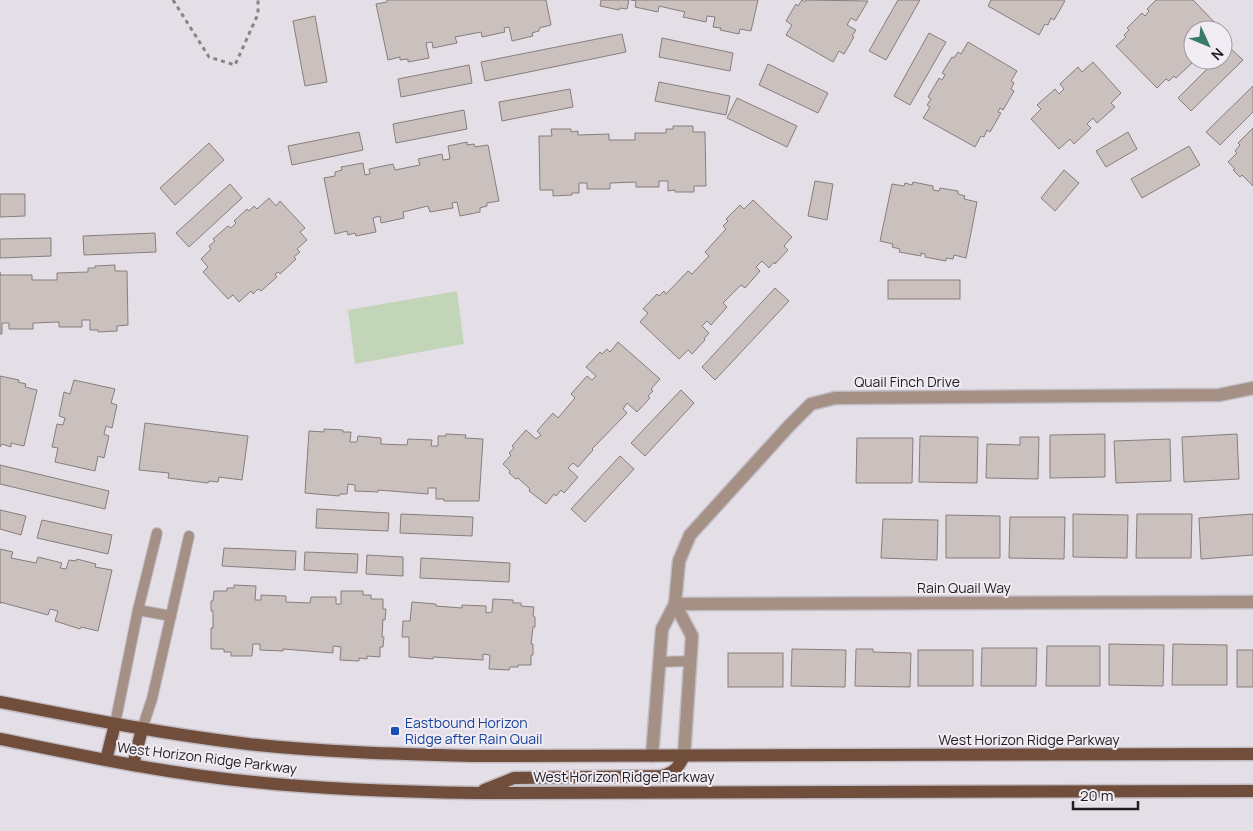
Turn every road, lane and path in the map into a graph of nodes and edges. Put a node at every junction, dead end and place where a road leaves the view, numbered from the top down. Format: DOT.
graph roads {
  1 [pos="173,0"];
  2 [pos="258,0"];
  3 [pos="1253,388"];
  4 [pos="156,533"];
  5 [pos="189,536"];
  6 [pos="1253,602"];
  7 [pos="675,604"];
  8 [pos="138,610"];
  9 [pos="170,616"];
  10 [pos="690,661"];
  11 [pos="659,662"];
  12 [pos="0,702"];
  13 [pos="116,724"];
  14 [pos="142,729"];
  15 [pos="0,739"];
  16 [pos="1253,754"];
  17 [pos="652,756"];
  18 [pos="684,756"];
  19 [pos="106,760"];
  20 [pos="133,765"];
  21 [pos="1253,790"];
  22 [pos="477,793"];
  1 -- 2 [label="path"];
  3 -- 7 [label="street, Quail Finch Drive"];
  4 -- 8 [label="lane"];
  5 -- 9 [label="lane"];
  6 -- 7 [label="street, Rain Quail Way"];
  7 -- 10 [label="street"];
  7 -- 11 [label="street, Quail Finch Drive"];
  8 -- 9 [label="lane"];
  8 -- 13 [label="lane"];
  9 -- 14 [label="lane"];
  10 -- 11 [label="lane"];
  10 -- 18 [label="street"];
  11 -- 17 [label="street, Quail Finch Drive"];
  12 -- 13 [label="main road, West Horizon Ridge Parkway"];
  13 -- 14 [label="main road, West Horizon Ridge Parkway"];
  13 -- 19 [label="main road"];
  14 -- 17 [label="main road, West Horizon Ridge Parkway"];
  14 -- 20 [label="main road"];
  15 -- 19 [label="main road, West Horizon Ridge Parkway"];
  16 -- 18 [label="main road, West Horizon Ridge Parkway"];
  17 -- 18 [label="main road, West Horizon Ridge Parkway"];
  18 -- 22 [label="main road"];
  19 -- 20 [label="main road, West Horizon Ridge Parkway"];
  20 -- 22 [label="main road, West Horizon Ridge Parkway"];
  21 -- 22 [label="main road, West Horizon Ridge Parkway"];
}
